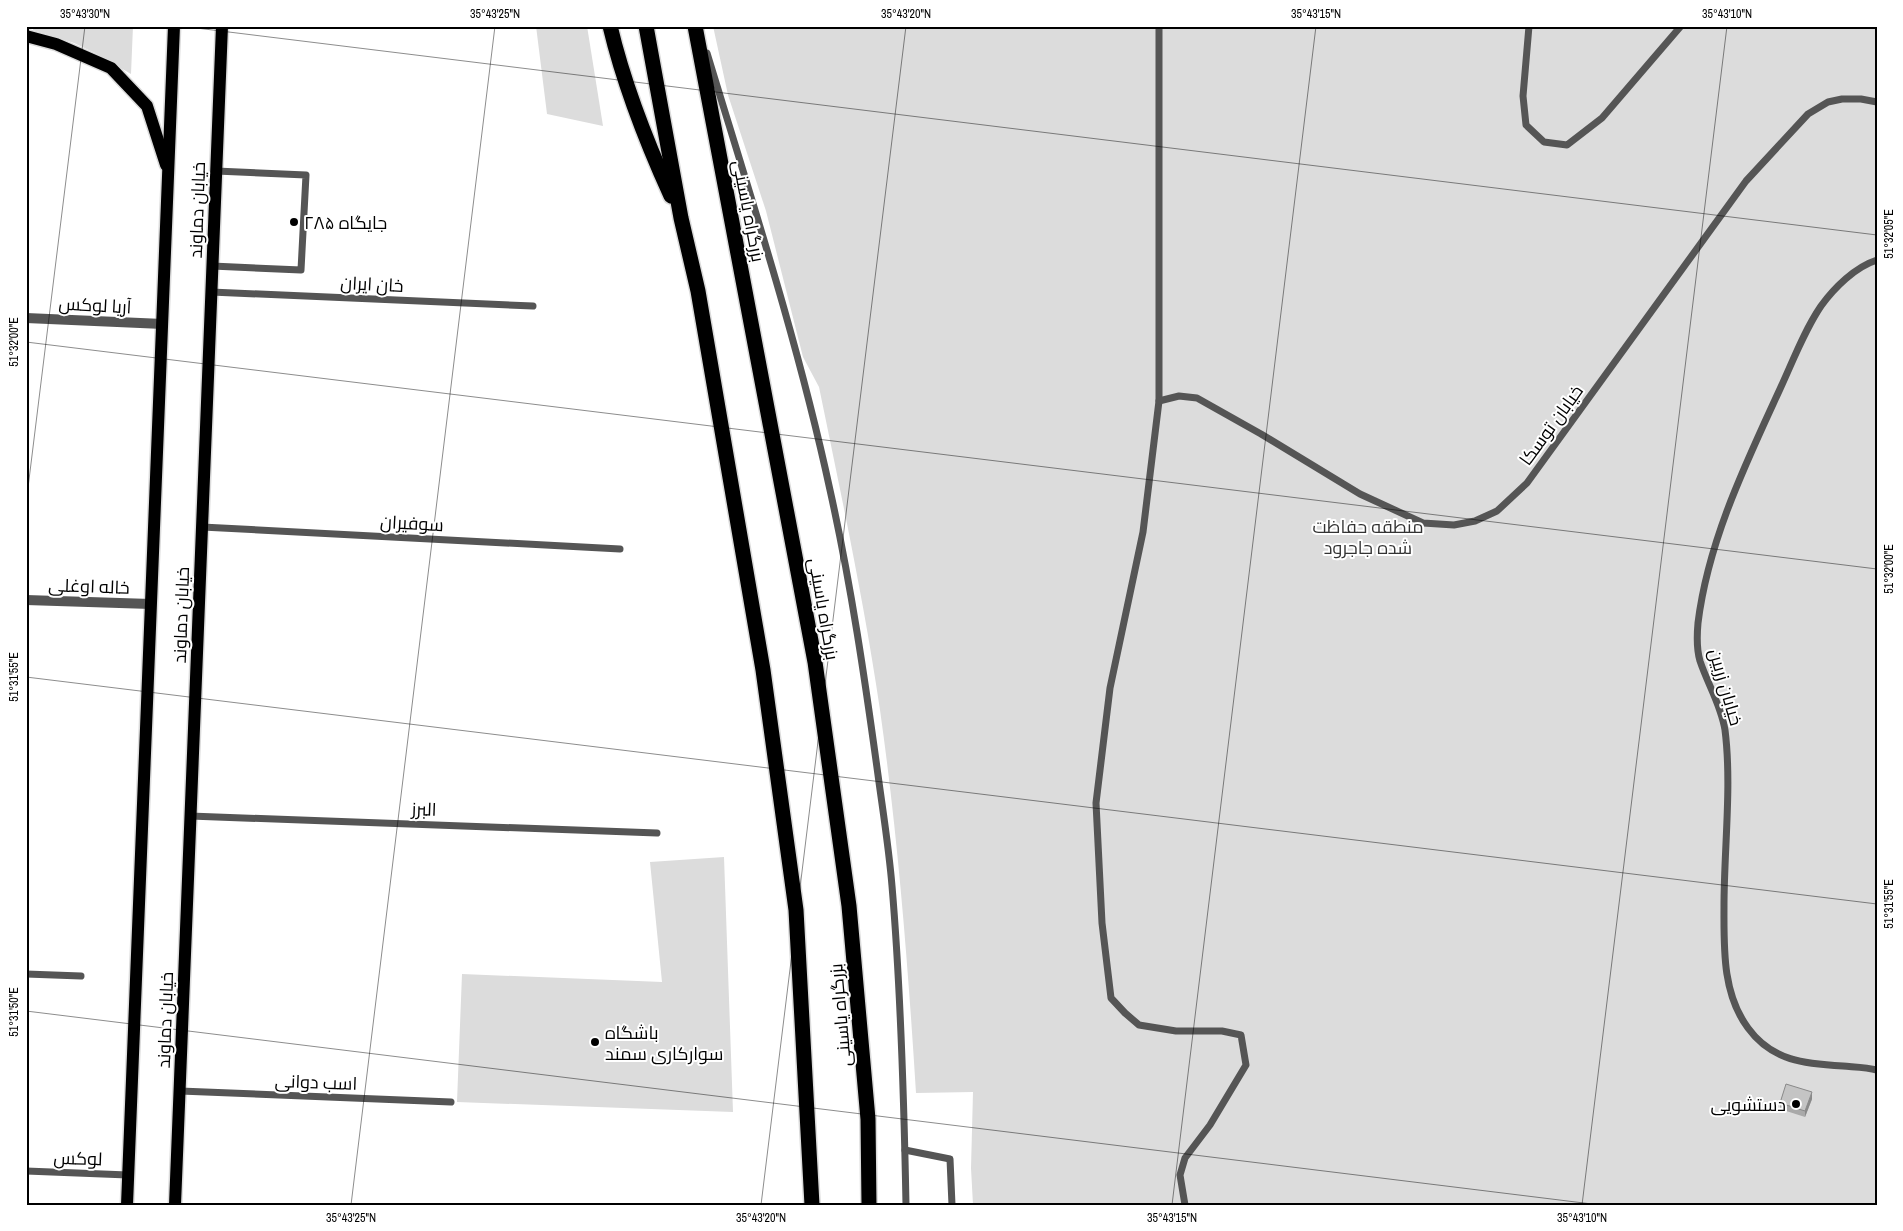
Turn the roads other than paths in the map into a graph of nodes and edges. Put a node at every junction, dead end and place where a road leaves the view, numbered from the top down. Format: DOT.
graph roads {
  1 [pos="174,26"];
  2 [pos="222,26"];
  3 [pos="610,26"];
  4 [pos="646,26"];
  5 [pos="694,26"];
  6 [pos="698,26"];
  7 [pos="1159,26"];
  8 [pos="1529,26"];
  9 [pos="1682,26"];
  10 [pos="26,36"];
  11 [pos="1877,102"];
  12 [pos="216,171"];
  13 [pos="169,174"];
  14 [pos="681,218"];
  15 [pos="1877,260"];
  16 [pos="212,266"];
  17 [pos="211,292"];
  18 [pos="533,306"];
  19 [pos="26,318"];
  20 [pos="163,324"];
  21 [pos="1159,401"];
  22 [pos="202,527"];
  23 [pos="620,549"];
  24 [pos="26,600"];
  25 [pos="151,604"];
  26 [pos="190,816"];
  27 [pos="657,833"];
  28 [pos="26,974"];
  29 [pos="81,976"];
  30 [pos="1877,1070"];
  31 [pos="180,1091"];
  32 [pos="451,1102"];
  33 [pos="905,1150"];
  34 [pos="26,1171"];
  35 [pos="128,1174"];
  36 [pos="127,1205"];
  37 [pos="174,1205"];
  38 [pos="812,1205"];
  39 [pos="869,1205"];
  40 [pos="906,1205"];
  41 [pos="952,1205"];
  42 [pos="1185,1205"];
  1 -- 13 [label="main road, خیابان دماوند"];
  2 -- 12 [label="main road, خیابان دماوند"];
  3 -- 14 [label="highway"];
  4 -- 14 [label="highway, بزرگراه یاسینی"];
  5 -- 39 [label="highway, بزرگراه یاسینی"];
  6 -- 33 [label="lane"];
  7 -- 21 [label="lane"];
  8 -- 9 [label="lane"];
  10 -- 13 [label="main road"];
  11 -- 21 [label="lane, خیابان توسکا"];
  12 -- 16 [label="main road, خیابان دماوند"];
  12 -- 16 [label="lane"];
  13 -- 20 [label="main road, خیابان دماوند"];
  14 -- 38 [label="highway, بزرگراه یاسینی"];
  15 -- 30 [label="lane, خیابان زربین"];
  16 -- 17 [label="main road, خیابان دماوند"];
  17 -- 18 [label="lane, خان ایران"];
  17 -- 22 [label="main road, خیابان دماوند"];
  19 -- 20 [label="street, آریا لوکس"];
  20 -- 25 [label="main road, خیابان دماوند"];
  21 -- 42 [label="lane"];
  22 -- 23 [label="lane, سوفیران"];
  22 -- 26 [label="main road, خیابان دماوند"];
  24 -- 25 [label="street, خاله اوغلی"];
  25 -- 35 [label="main road, خیابان دماوند"];
  26 -- 27 [label="lane, البرز"];
  26 -- 31 [label="main road, خیابان دماوند"];
  28 -- 29 [label="lane"];
  31 -- 32 [label="lane, اسب دوانی"];
  31 -- 37 [label="main road, خیابان دماوند"];
  33 -- 40 [label="lane"];
  33 -- 41 [label="lane"];
  34 -- 35 [label="lane, لوکس"];
  35 -- 36 [label="main road, خیابان دماوند"];
}
